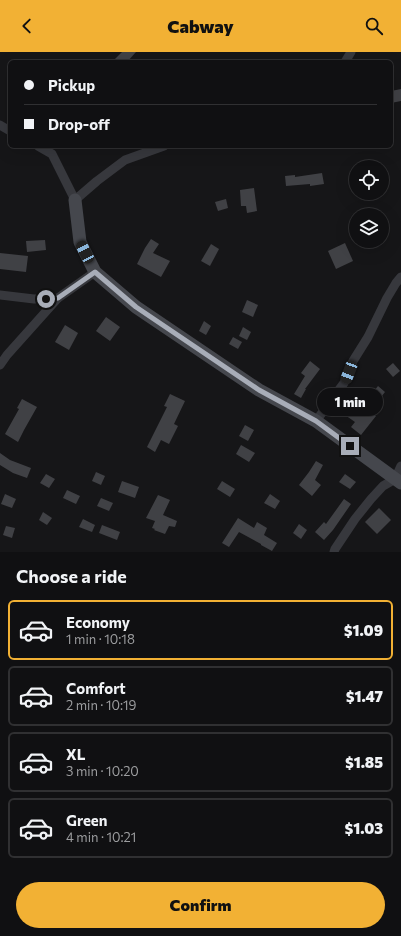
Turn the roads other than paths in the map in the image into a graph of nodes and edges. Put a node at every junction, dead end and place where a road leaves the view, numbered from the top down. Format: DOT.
graph roads {
  1 [pos="42,148"];
  2 [pos="158,148"];
  3 [pos="75,200"];
  4 [pos="95,272"];
  5 [pos="401,277"];
  6 [pos="0,295"];
  7 [pos="58,298"];
  8 [pos="0,365"];
  9 [pos="316,421"];
  10 [pos="401,466"];
  11 [pos="398,481"];
  12 [pos="334,552"];
  1 -- 3 [label="street"];
  2 -- 3 [label="street"];
  3 -- 4 [label="main road"];
  4 -- 7 [label="street"];
  4 -- 9 [label="main road"];
  5 -- 9 [label="street"];
  6 -- 7 [label="street"];
  7 -- 8 [label="street"];
  9 -- 11 [label="main road"];
  10 -- 11 [label="street"];
  11 -- 12 [label="street"];
}
